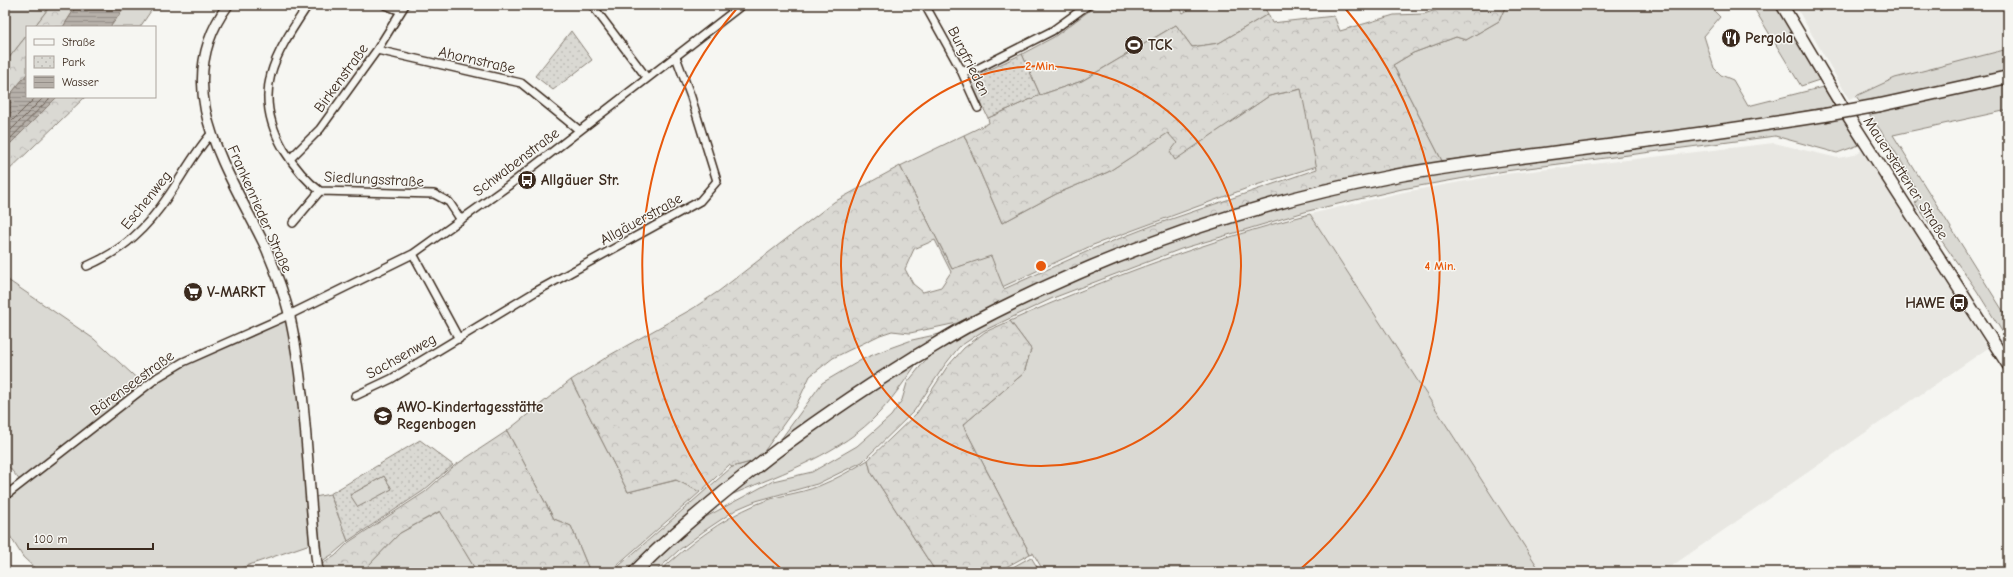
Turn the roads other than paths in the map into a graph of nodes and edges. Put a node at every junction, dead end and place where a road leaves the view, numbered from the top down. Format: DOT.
graph roads {
  1 [pos="228,5"];
  2 [pos="308,5"];
  3 [pos="386,5"];
  4 [pos="592,5"];
  5 [pos="742,5"];
  6 [pos="925,5"];
  7 [pos="1088,5"];
  8 [pos="1782,5"];
  9 [pos="403,8"];
  10 [pos="734,8"];
  11 [pos="377,50"];
  12 [pos="676,57"];
  13 [pos="960,68"];
  14 [pos="2008,77"];
  15 [pos="647,78"];
  16 [pos="978,108"];
  17 [pos="579,130"];
  18 [pos="211,134"];
  19 [pos="290,160"];
  20 [pos="320,191"];
  21 [pos="462,220"];
  22 [pos="293,223"];
  23 [pos="413,254"];
  24 [pos="87,266"];
  25 [pos="289,315"];
  26 [pos="459,339"];
  27 [pos="2008,365"];
  28 [pos="355,396"];
  29 [pos="5,496"];
  30 [pos="318,572"];
  31 [pos="635,572"];
  1 -- 18 [label="street, Frankenrieder Straße"];
  2 -- 19 [label="street, Siedlungsstraße"];
  3 -- 9 [label="street"];
  4 -- 15 [label="street"];
  5 -- 10 [label="street, Schwabenstraße"];
  6 -- 13 [label="street, Burgfrieden"];
  7 -- 13 [label="street"];
  8 -- 27 [label="main road, Mauerstettener Straße"];
  9 -- 11 [label="street, Birkenstraße"];
  10 -- 12 [label="street, Schwabenstraße"];
  11 -- 17 [label="street, Ahornstraße"];
  11 -- 19 [label="street, Birkenstraße"];
  12 -- 15 [label="street, Schwabenstraße"];
  12 -- 26 [label="street, Allgäuerstraße"];
  13 -- 16 [label="street, Burgfrieden"];
  14 -- 31 [label="main road, bridge"];
  15 -- 17 [label="street, Schwabenstraße"];
  17 -- 21 [label="street, Schwabenstraße"];
  18 -- 24 [label="street, Eschenweg"];
  18 -- 25 [label="street, Frankenrieder Straße"];
  19 -- 20 [label="street, Siedlungsstraße"];
  20 -- 21 [label="street, Siedlungsstraße"];
  20 -- 22 [label="street"];
  21 -- 23 [label="street, Schwabenstraße"];
  23 -- 25 [label="street, Schwabenstraße"];
  23 -- 26 [label="street"];
  25 -- 29 [label="street, Bärenseestraße"];
  25 -- 30 [label="street, Frankenrieder Straße"];
  26 -- 28 [label="street, Sachsenweg"];
}
